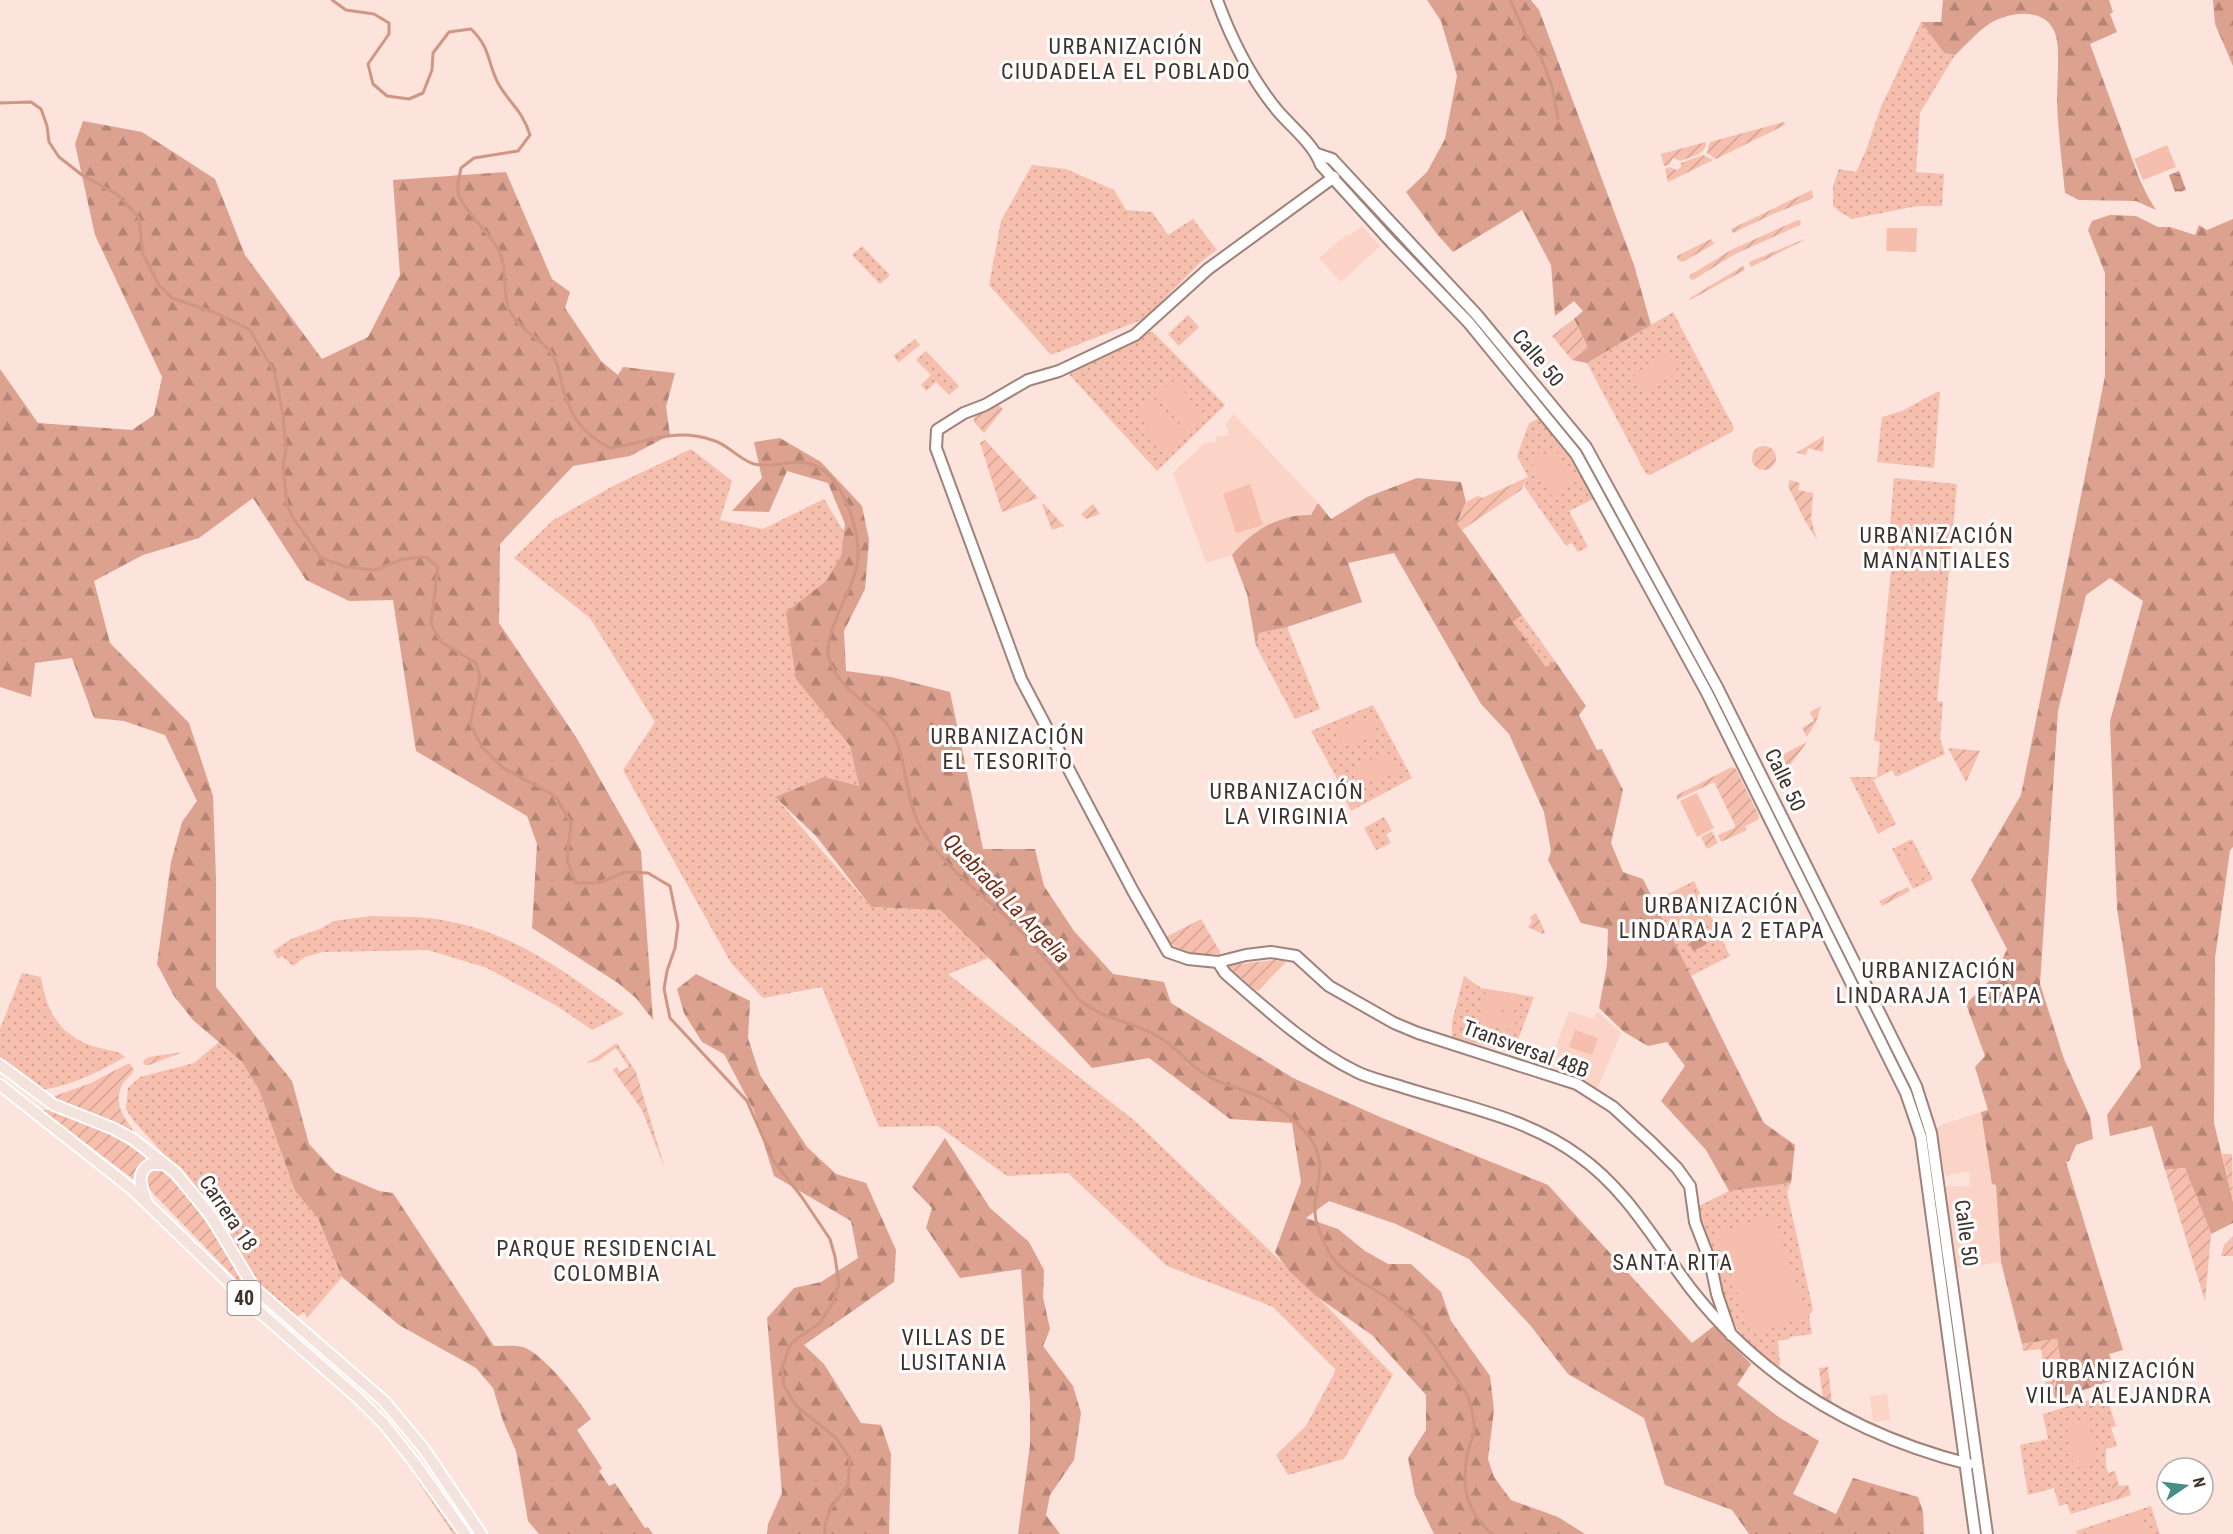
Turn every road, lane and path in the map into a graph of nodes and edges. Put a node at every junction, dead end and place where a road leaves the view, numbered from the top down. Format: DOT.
graph roads {
  1 [pos="1217,0"];
  2 [pos="1317,154"];
  3 [pos="1334,177"];
  4 [pos="1218,962"];
  5 [pos="0,1065"];
  6 [pos="0,1085"];
  7 [pos="165,1164"];
  8 [pos="148,1203"];
  9 [pos="1731,1335"];
  10 [pos="1965,1463"];
  11 [pos="1976,1466"];
  12 [pos="465,1534"];
  13 [pos="481,1534"];
  14 [pos="1975,1534"];
  15 [pos="1987,1534"];
  1 -- 2 [label="main road, Calle 50"];
  2 -- 3 [label="main road, Calle 50"];
  2 -- 11 [label="main road, Calle 50"];
  3 -- 4 [label="main road, Transversal 48B"];
  3 -- 10 [label="main road, Calle 50"];
  4 -- 9 [label="main road"];
  4 -- 9 [label="main road, Transversal 48B"];
  5 -- 7 [label="main road, Carrera 18"];
  6 -- 8 [label="main road, Carrera 18 / 40"];
  7 -- 8 [label="main road"];
  7 -- 13 [label="main road, Carrera 18 / 40"];
  8 -- 12 [label="main road, Carrera 18 / 40"];
  9 -- 10 [label="main road"];
  10 -- 11 [label="main road"];
  10 -- 14 [label="main road, Calle 50"];
  11 -- 15 [label="main road, Calle 50"];
}
